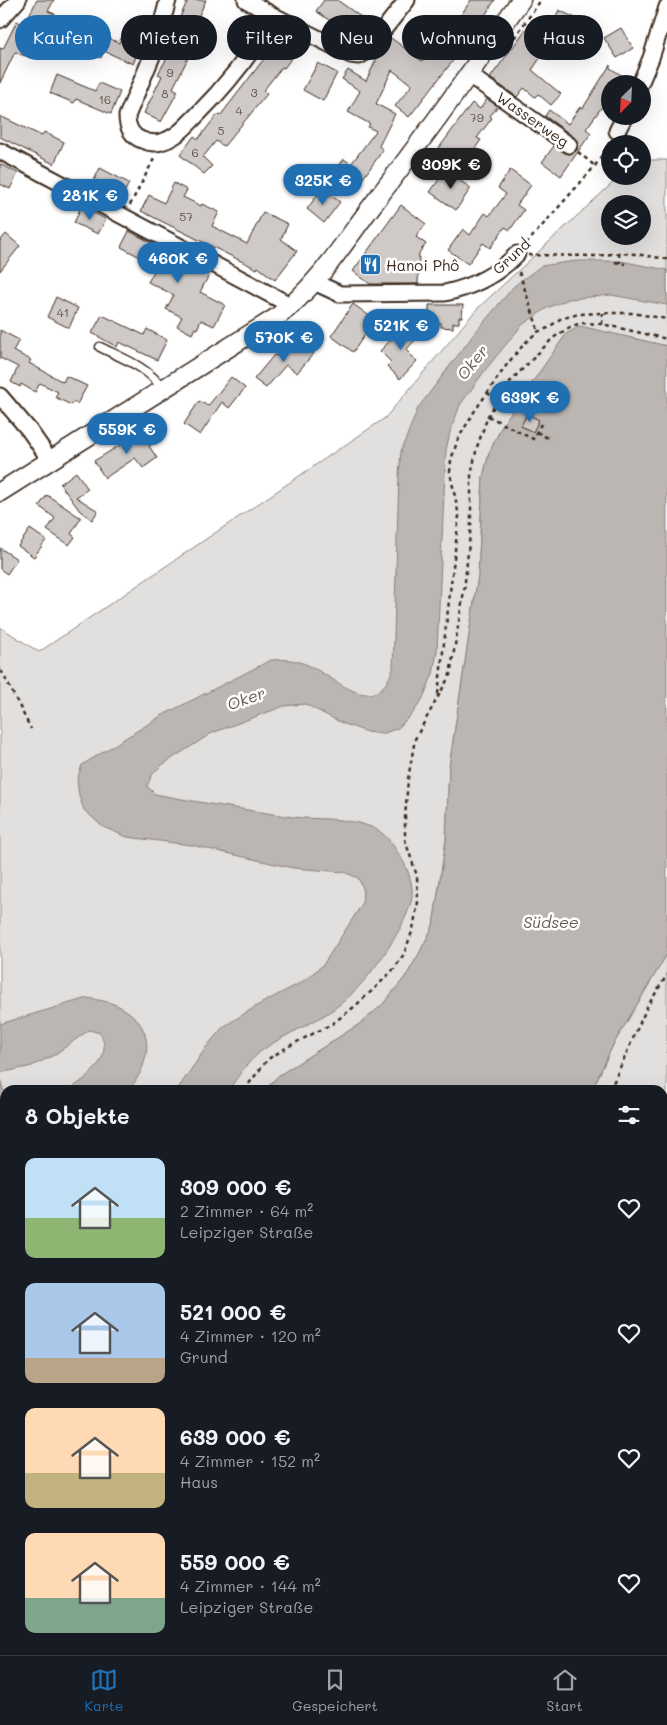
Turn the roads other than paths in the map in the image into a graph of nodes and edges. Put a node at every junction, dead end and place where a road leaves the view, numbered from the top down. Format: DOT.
graph roads {
  1 [pos="18,0"];
  2 [pos="168,0"];
  3 [pos="246,0"];
  4 [pos="406,0"];
  5 [pos="521,0"];
  6 [pos="667,6"];
  7 [pos="272,15"];
  8 [pos="0,20"];
  9 [pos="311,35"];
  10 [pos="246,60"];
  11 [pos="469,75"];
  12 [pos="644,75"];
  13 [pos="620,125"];
  14 [pos="617,131"];
  15 [pos="569,145"];
  16 [pos="0,151"];
  17 [pos="517,254"];
  18 [pos="314,282"];
  19 [pos="292,306"];
  20 [pos="100,347"];
  21 [pos="163,389"];
  22 [pos="0,396"];
  23 [pos="50,460"];
  24 [pos="0,492"];
  1 -- 8 [label="street"];
  2 -- 10 [label="street"];
  3 -- 7 [label="street"];
  4 -- 9 [label="street"];
  5 -- 11 [label="street"];
  6 -- 12 [label="street"];
  11 -- 15 [label="street, Wasserweg"];
  11 -- 18 [label="street"];
  13 -- 14 [label="street"];
  16 -- 19 [label="street"];
  17 -- 18 [label="street, Grund"];
  18 -- 19 [label="street"];
  19 -- 21 [label="street"];
  20 -- 21 [label="lane"];
  21 -- 23 [label="street"];
  22 -- 23 [label="street"];
  23 -- 24 [label="street"];
}
